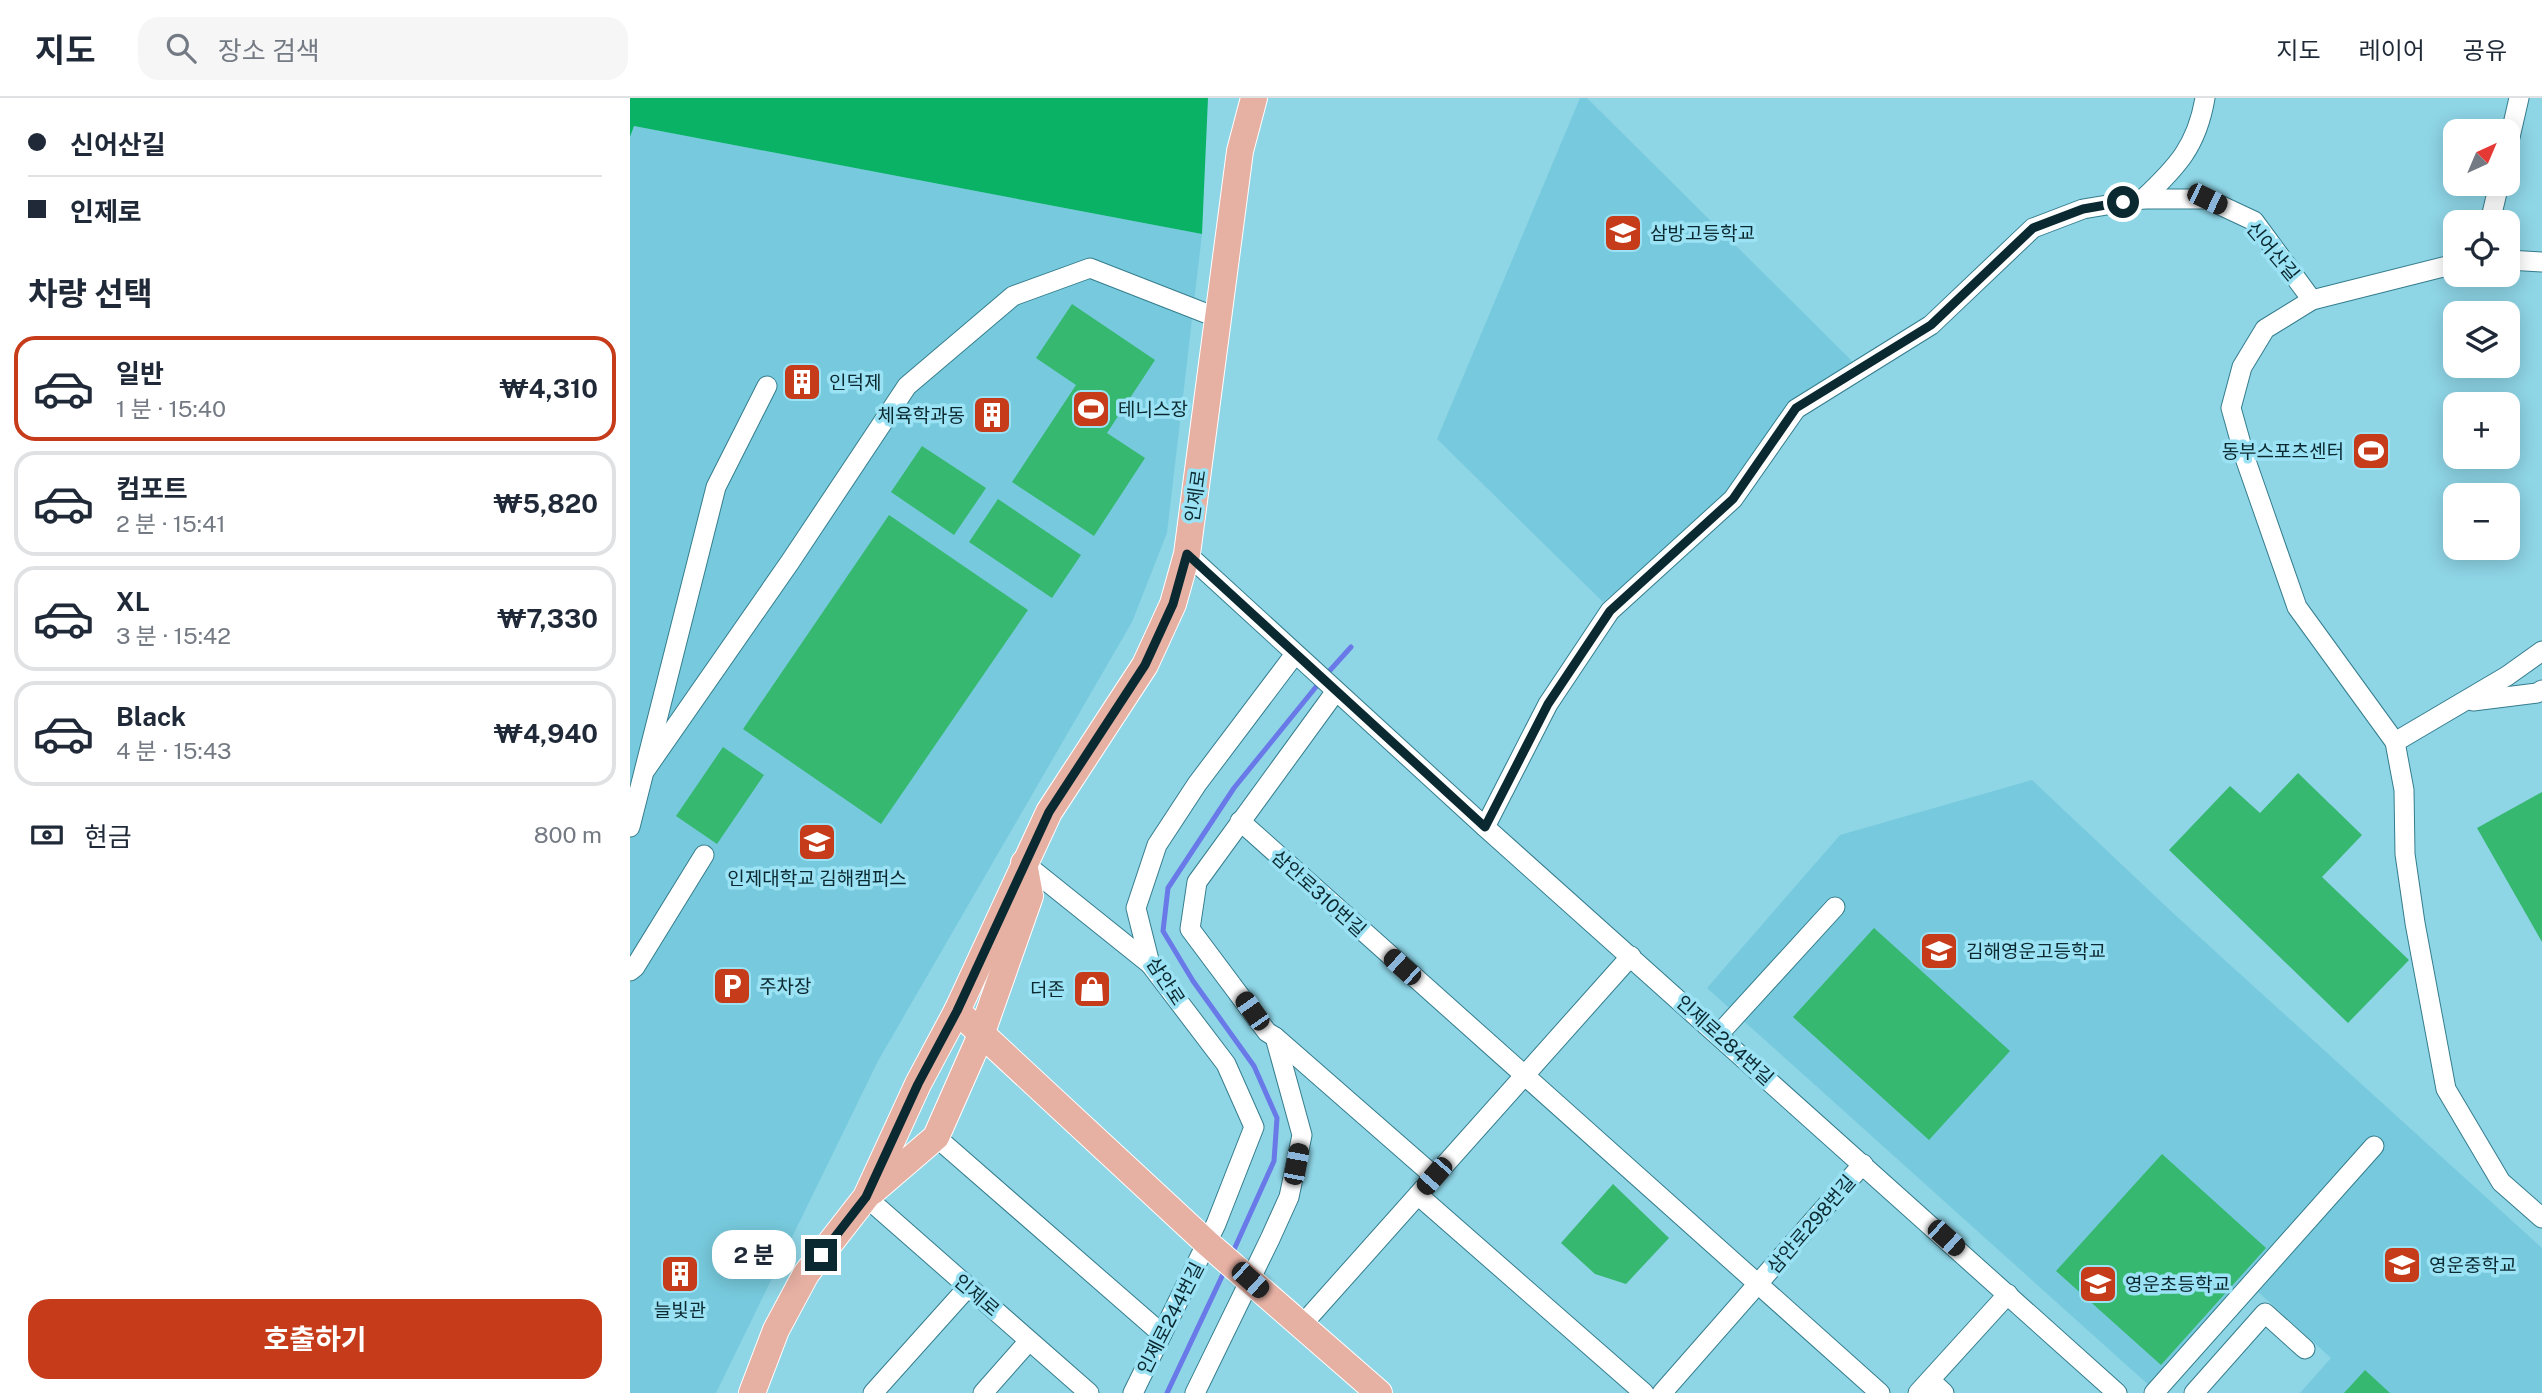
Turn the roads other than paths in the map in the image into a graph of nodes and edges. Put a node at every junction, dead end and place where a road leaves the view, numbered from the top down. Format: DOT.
graph roads {
  1 [pos="1254,98"];
  2 [pos="2205,98"];
  3 [pos="2519,98"];
  4 [pos="2514,119"];
  5 [pos="2143,199"];
  6 [pos="2520,261"];
  7 [pos="2542,262"];
  8 [pos="2443,267"];
  9 [pos="2312,300"];
  10 [pos="1218,318"];
  11 [pos="767,386"];
  12 [pos="1187,554"];
  13 [pos="2542,651"];
  14 [pos="1300,659"];
  15 [pos="1334,690"];
  16 [pos="2542,690"];
  17 [pos="2465,702"];
  18 [pos="2395,742"];
  19 [pos="646,769"];
  20 [pos="635,796"];
  21 [pos="1240,821"];
  22 [pos="630,827"];
  23 [pos="1485,827"];
  24 [pos="704,855"];
  25 [pos="1024,863"];
  26 [pos="1835,907"];
  27 [pos="1631,956"];
  28 [pos="1150,964"];
  29 [pos="630,971"];
  30 [pos="957,1011"];
  31 [pos="981,1035"];
  32 [pos="1718,1035"];
  33 [pos="1275,1037"];
  34 [pos="1523,1077"];
  35 [pos="936,1137"];
  36 [pos="2374,1146"];
  37 [pos="1863,1164"];
  38 [pos="1434,1176"];
  39 [pos="1418,1195"];
  40 [pos="866,1197"];
  41 [pos="2542,1218"];
  42 [pos="1210,1246"];
  43 [pos="1246,1277"];
  44 [pos="1758,1284"];
  45 [pos="968,1287"];
  46 [pos="2008,1294"];
  47 [pos="1301,1326"];
  48 [pos="1162,1334"];
  49 [pos="1029,1341"];
  50 [pos="2305,1349"];
  51 [pos="1931,1389"];
  52 [pos="752,1393"];
  53 [pos="873,1393"];
  54 [pos="983,1393"];
  55 [pos="1089,1393"];
  56 [pos="1133,1393"];
  57 [pos="1195,1393"];
  58 [pos="1379,1393"];
  59 [pos="1644,1393"];
  60 [pos="1662,1393"];
  61 [pos="1880,1393"];
  62 [pos="2117,1393"];
  63 [pos="2154,1393"];
  64 [pos="2194,1393"];
  1 -- 10 [label="main road, 인제로"];
  2 -- 5 [label="street"];
  3 -- 4 [label="street"];
  5 -- 9 [label="street, 신어산길"];
  5 -- 23 [label="street, 신어산길"];
  6 -- 7 [label="street"];
  8 -- 9 [label="street, 신어산길"];
  9 -- 18 [label="street"];
  10 -- 12 [label="main road, 인제로"];
  10 -- 19 [label="street"];
  11 -- 19 [label="street"];
  12 -- 14 [label="street"];
  12 -- 25 [label="main road, 인제로"];
  13 -- 17 [label="street"];
  14 -- 15 [label="street, 인제로284번길"];
  14 -- 28 [label="street, 삼안로"];
  15 -- 21 [label="street"];
  15 -- 23 [label="street, 인제로284번길"];
  16 -- 17 [label="street"];
  17 -- 18 [label="street"];
  18 -- 41 [label="street"];
  19 -- 20 [label="street"];
  20 -- 22 [label="street"];
  21 -- 33 [label="street"];
  21 -- 34 [label="street, 삼안로310번길"];
  23 -- 27 [label="street, 인제로284번길"];
  24 -- 29 [label="street"];
  25 -- 28 [label="street"];
  25 -- 30 [label="main road, 인제로"];
  25 -- 31 [label="main road"];
  26 -- 32 [label="street"];
  27 -- 32 [label="street, 인제로284번길"];
  27 -- 34 [label="street"];
  28 -- 42 [label="street, 삼안로"];
  30 -- 31 [label="main road"];
  30 -- 40 [label="main road, 인제로"];
  31 -- 35 [label="main road"];
  31 -- 42 [label="main road"];
  32 -- 37 [label="street, 인제로284번길"];
  33 -- 38 [label="street"];
  33 -- 43 [label="street"];
  34 -- 38 [label="street"];
  34 -- 44 [label="street, 삼안로310번길"];
  35 -- 40 [label="main road"];
  35 -- 48 [label="street"];
  36 -- 63 [label="street"];
  37 -- 44 [label="street, 삼안로298번길"];
  37 -- 46 [label="street, 인제로284번길"];
  38 -- 39 [label="street"];
  39 -- 47 [label="street"];
  39 -- 59 [label="street"];
  40 -- 45 [label="street, 인제로"];
  40 -- 52 [label="main road, 인제로"];
  42 -- 43 [label="main road"];
  42 -- 48 [label="street, 인제로244번길"];
  43 -- 47 [label="main road"];
  43 -- 57 [label="street"];
  44 -- 60 [label="street, 삼안로298번길"];
  44 -- 61 [label="street, 삼안로298번길"];
  45 -- 49 [label="street, 인제로"];
  45 -- 53 [label="street"];
  46 -- 51 [label="street"];
  46 -- 62 [label="street, 인제로284번길"];
  47 -- 58 [label="main road"];
  48 -- 56 [label="street, 인제로244번길"];
  49 -- 54 [label="street"];
  49 -- 55 [label="street, 인제로"];
  50 -- 64 [label="street"];
}
